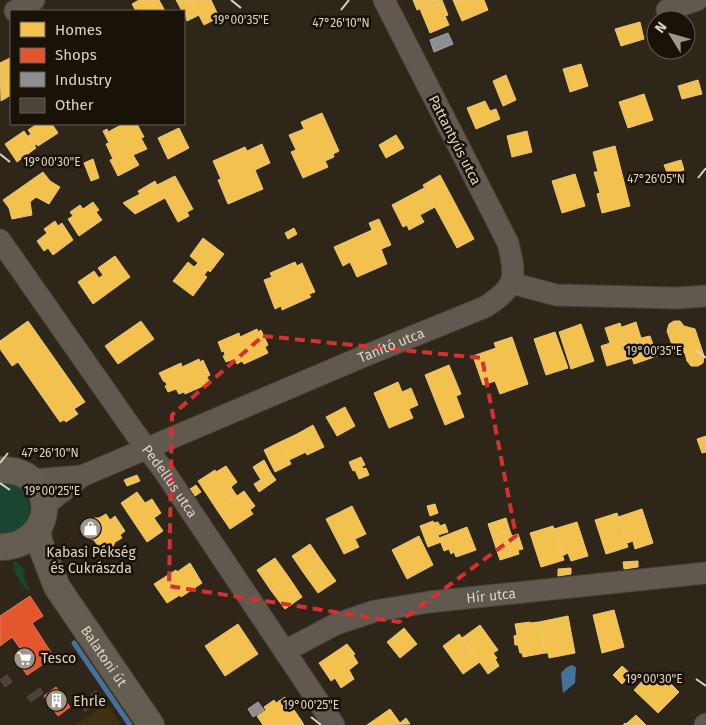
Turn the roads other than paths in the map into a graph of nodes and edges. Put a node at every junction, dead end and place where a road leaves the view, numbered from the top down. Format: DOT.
graph roads {
  1 [pos="34,0"];
  2 [pos="384,0"];
  3 [pos="697,0"];
  4 [pos="17,10"];
  5 [pos="666,10"];
  6 [pos="0,240"];
  7 [pos="511,283"];
  8 [pos="706,296"];
  9 [pos="147,448"];
  10 [pos="0,470"];
  11 [pos="82,476"];
  12 [pos="33,480"];
  13 [pos="41,518"];
  14 [pos="5,547"];
  15 [pos="706,573"];
  16 [pos="58,586"];
  17 [pos="285,651"];
  18 [pos="151,725"];
  19 [pos="334,725"];
  1 -- 4 [label="street"];
  2 -- 7 [label="street, Pattantyús utca"];
  3 -- 5 [label="street"];
  6 -- 9 [label="street, Pedellus utca"];
  7 -- 8 [label="street"];
  7 -- 9 [label="street, Tanító utca"];
  9 -- 11 [label="street, Tanító utca"];
  9 -- 17 [label="street, Pedellus utca"];
  10 -- 12 [label="main road"];
  11 -- 12 [label="street, Tanító utca"];
  11 -- 13 [label="street, Tanító utca"];
  12 -- 13 [label="main road, Balatoni út"];
  13 -- 14 [label="main road, Balatoni út"];
  13 -- 16 [label="main road, Balatoni út"];
  14 -- 16 [label="main road, Balatoni út"];
  15 -- 17 [label="street, Hír utca"];
  16 -- 18 [label="main road, Balatoni út"];
  17 -- 19 [label="street, Pedellus utca"];
}
